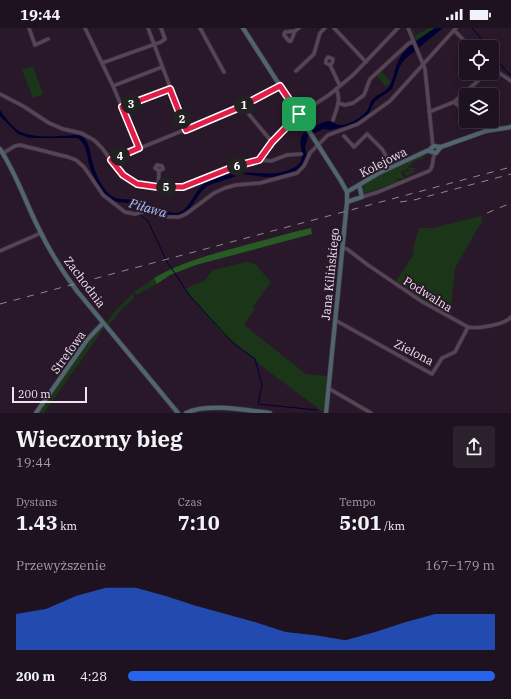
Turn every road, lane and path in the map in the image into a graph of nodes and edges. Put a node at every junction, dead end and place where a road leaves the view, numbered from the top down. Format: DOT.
graph roads {
  1 [pos="29,28"];
  2 [pos="85,28"];
  3 [pos="148,28"];
  4 [pos="161,28"];
  5 [pos="200,28"];
  6 [pos="243,28"];
  7 [pos="299,28"];
  8 [pos="325,28"];
  9 [pos="334,28"];
  10 [pos="398,28"];
  11 [pos="408,28"];
  12 [pos="455,29"];
  13 [pos="295,31"];
  14 [pos="48,39"];
  15 [pos="464,40"];
  16 [pos="414,41"];
  17 [pos="153,44"];
  18 [pos="366,62"];
  19 [pos="102,63"];
  20 [pos="423,64"];
  21 [pos="330,65"];
  22 [pos="162,67"];
  23 [pos="296,71"];
  24 [pos="224,72"];
  25 [pos="499,74"];
  26 [pos="479,80"];
  27 [pos="511,82"];
  28 [pos="113,86"];
  29 [pos="280,86"];
  30 [pos="340,86"];
  31 [pos="170,89"];
  32 [pos="336,89"];
  33 [pos="0,94"];
  34 [pos="454,102"];
  35 [pos="338,103"];
  36 [pos="242,106"];
  37 [pos="459,106"];
  38 [pos="122,107"];
  39 [pos="429,112"];
  40 [pos="299,114"];
  41 [pos="333,120"];
  42 [pos="511,127"];
  43 [pos="484,128"];
  44 [pos="186,130"];
  45 [pos="486,131"];
  46 [pos="344,136"];
  47 [pos="272,142"];
  48 [pos="318,146"];
  49 [pos="139,148"];
  50 [pos="434,149"];
  51 [pos="1,151"];
  52 [pos="301,154"];
  53 [pos="111,160"];
  54 [pos="259,160"];
  55 [pos="392,166"];
  56 [pos="159,171"];
  57 [pos="359,185"];
  58 [pos="158,187"];
  59 [pos="347,192"];
  60 [pos="362,197"];
  61 [pos="347,202"];
  62 [pos="41,233"];
  63 [pos="342,248"];
  64 [pos="0,251"];
  65 [pos="511,317"];
  66 [pos="335,320"];
  67 [pos="103,323"];
  68 [pos="468,327"];
  69 [pos="328,388"];
  70 [pos="36,413"];
  71 [pos="178,413"];
  72 [pos="186,413"];
  73 [pos="270,413"];
  74 [pos="326,413"];
  75 [pos="370,413"];
  1 -- 14 [label="street"];
  2 -- 19 [label="street"];
  3 -- 17 [label="street"];
  4 -- 17 [label="street"];
  5 -- 24 [label="street"];
  6 -- 29 [label="street, Jana Kilińskiego"];
  7 -- 13 [label="street"];
  8 -- 23 [label="street"];
  9 -- 18 [label="street"];
  10 -- 18 [label="street"];
  11 -- 16 [label="street"];
  12 -- 15 [label="street"];
  12 -- 20 [label="street"];
  16 -- 20 [label="street"];
  16 -- 35 [label="street"];
  17 -- 19 [label="street"];
  17 -- 22 [label="street"];
  18 -- 30 [label="street"];
  19 -- 28 [label="street"];
  20 -- 39 [label="street"];
  20 -- 48 [label="street"];
  21 -- 30 [label="street"];
  22 -- 28 [label="street"];
  22 -- 31 [label="street"];
  25 -- 27 [label="street"];
  26 -- 34 [label="street"];
  28 -- 38 [label="street"];
  29 -- 36 [label="street"];
  29 -- 40 [label="street, Jana Kilińskiego"];
  30 -- 32 [label="street"];
  31 -- 38 [label="street"];
  31 -- 44 [label="street"];
  32 -- 35 [label="street"];
  32 -- 40 [label="street"];
  33 -- 53 [label="street"];
  34 -- 37 [label="street"];
  34 -- 39 [label="street"];
  35 -- 41 [label="street"];
  36 -- 44 [label="street"];
  36 -- 47 [label="street"];
  38 -- 49 [label="street"];
  39 -- 50 [label="street"];
  40 -- 47 [label="street"];
  40 -- 48 [label="street, Jana Kilińskiego"];
  42 -- 45 [label="street, Kolejowa"];
  43 -- 45 [label="street"];
  44 -- 49 [label="street"];
  45 -- 50 [label="street, Kolejowa"];
  46 -- 55 [label="street"];
  47 -- 54 [label="street"];
  48 -- 51 [label="street"];
  48 -- 59 [label="street, Jana Kilińskiego"];
  49 -- 53 [label="street"];
  50 -- 55 [label="street, Kolejowa"];
  50 -- 60 [label="street"];
  51 -- 62 [label="street, Zachodnia"];
  52 -- 54 [label="street"];
  53 -- 58 [label="street"];
  54 -- 58 [label="street"];
  55 -- 57 [label="street, Kolejowa"];
  56 -- 58 [label="street"];
  57 -- 59 [label="street, Kolejowa"];
  57 -- 60 [label="street"];
  59 -- 61 [label="street, Jana Kilińskiego"];
  60 -- 61 [label="street"];
  61 -- 63 [label="street, Jana Kilińskiego"];
  62 -- 64 [label="street"];
  62 -- 67 [label="street, Zachodnia"];
  63 -- 66 [label="street, Jana Kilińskiego"];
  63 -- 68 [label="street, Podwalna"];
  65 -- 68 [label="street"];
  66 -- 68 [label="street, Zielona"];
  66 -- 69 [label="street, Jana Kilińskiego"];
  67 -- 70 [label="street, Strefowa"];
  67 -- 71 [label="street, Zachodnia"];
  69 -- 74 [label="street, Jana Kilińskiego"];
  69 -- 75 [label="street"];
  72 -- 73 [label="street"];
}
